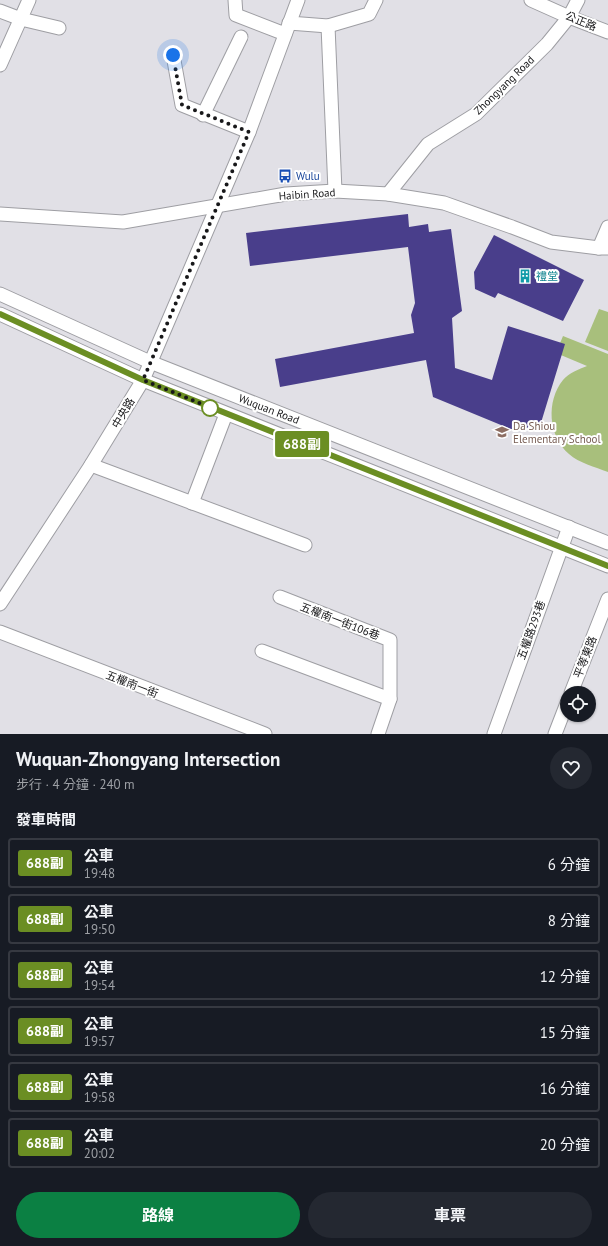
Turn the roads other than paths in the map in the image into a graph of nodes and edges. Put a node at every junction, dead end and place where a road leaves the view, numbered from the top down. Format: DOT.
graph roads {
  1 [pos="29,0"];
  2 [pos="235,0"];
  3 [pos="298,0"];
  4 [pos="376,0"];
  5 [pos="531,0"];
  6 [pos="578,0"];
  7 [pos="0,11"];
  8 [pos="569,17"];
  9 [pos="21,19"];
  10 [pos="328,26"];
  11 [pos="59,28"];
  12 [pos="287,28"];
  13 [pos="608,32"];
  14 [pos="241,37"];
  15 [pos="173,55"];
  16 [pos="0,65"];
  17 [pos="203,115"];
  18 [pos="249,132"];
  19 [pos="335,191"];
  20 [pos="388,194"];
  21 [pos="218,206"];
  22 [pos="0,214"];
  23 [pos="608,227"];
  24 [pos="604,248"];
  25 [pos="0,294"];
  26 [pos="0,314"];
  27 [pos="150,362"];
  28 [pos="143,380"];
  29 [pos="226,414"];
  30 [pos="92,465"];
  31 [pos="447,479"];
  32 [pos="439,499"];
  33 [pos="192,503"];
  34 [pos="569,527"];
  35 [pos="608,543"];
  36 [pos="305,545"];
  37 [pos="562,547"];
  38 [pos="608,566"];
  39 [pos="280,597"];
  40 [pos="608,599"];
  41 [pos="0,604"];
  42 [pos="0,632"];
  43 [pos="262,651"];
  44 [pos="574,686"];
  45 [pos="390,700"];
  46 [pos="560,721"];
  47 [pos="265,734"];
  48 [pos="378,734"];
  49 [pos="494,734"];
  50 [pos="555,734"];
  1 -- 9 [label="street"];
  2 -- 12 [label="street"];
  3 -- 12 [label="street, 中央路"];
  4 -- 10 [label="street"];
  5 -- 8 [label="street, 公正路"];
  6 -- 8 [label="street, Zhongyang Road"];
  7 -- 9 [label="street"];
  8 -- 13 [label="street, 公正路"];
  8 -- 20 [label="street, Zhongyang Road"];
  9 -- 11 [label="street"];
  9 -- 16 [label="street"];
  10 -- 12 [label="street"];
  10 -- 19 [label="street"];
  12 -- 18 [label="street, 中央路"];
  14 -- 17 [label="street"];
  15 -- 17 [label="street"];
  17 -- 18 [label="street"];
  18 -- 21 [label="street, 中央路"];
  19 -- 20 [label="street, Haibin Road"];
  19 -- 21 [label="street, Haibin Road"];
  20 -- 24 [label="street, Haibin Road"];
  21 -- 22 [label="street, Haibin Road"];
  21 -- 27 [label="street, 中央路"];
  23 -- 24 [label="street"];
  25 -- 27 [label="street, Wuquan Road"];
  26 -- 28 [label="street, Wuquan Road"];
  27 -- 28 [label="street, 中央路"];
  27 -- 31 [label="street, Wuquan Road"];
  28 -- 29 [label="street, Wuquan Road"];
  28 -- 30 [label="street, 中央路"];
  29 -- 32 [label="street, Wuquan Road"];
  29 -- 33 [label="street"];
  30 -- 33 [label="street"];
  30 -- 41 [label="street, 中央路"];
  31 -- 32 [label="street"];
  31 -- 34 [label="street, Wuquan Road"];
  32 -- 37 [label="street, Wuquan Road"];
  33 -- 36 [label="street"];
  34 -- 35 [label="street, Wuquan Road"];
  34 -- 37 [label="street, 五權路293巷"];
  37 -- 38 [label="street, Wuquan Road"];
  37 -- 49 [label="street, 五權路293巷"];
  39 -- 45 [label="street, 五權南一街106巷"];
  40 -- 44 [label="street, 平等東路"];
  42 -- 47 [label="street, 五權南一街"];
  43 -- 45 [label="street"];
  45 -- 48 [label="street, 五權南一街106巷"];
  46 -- 50 [label="street"];
}
